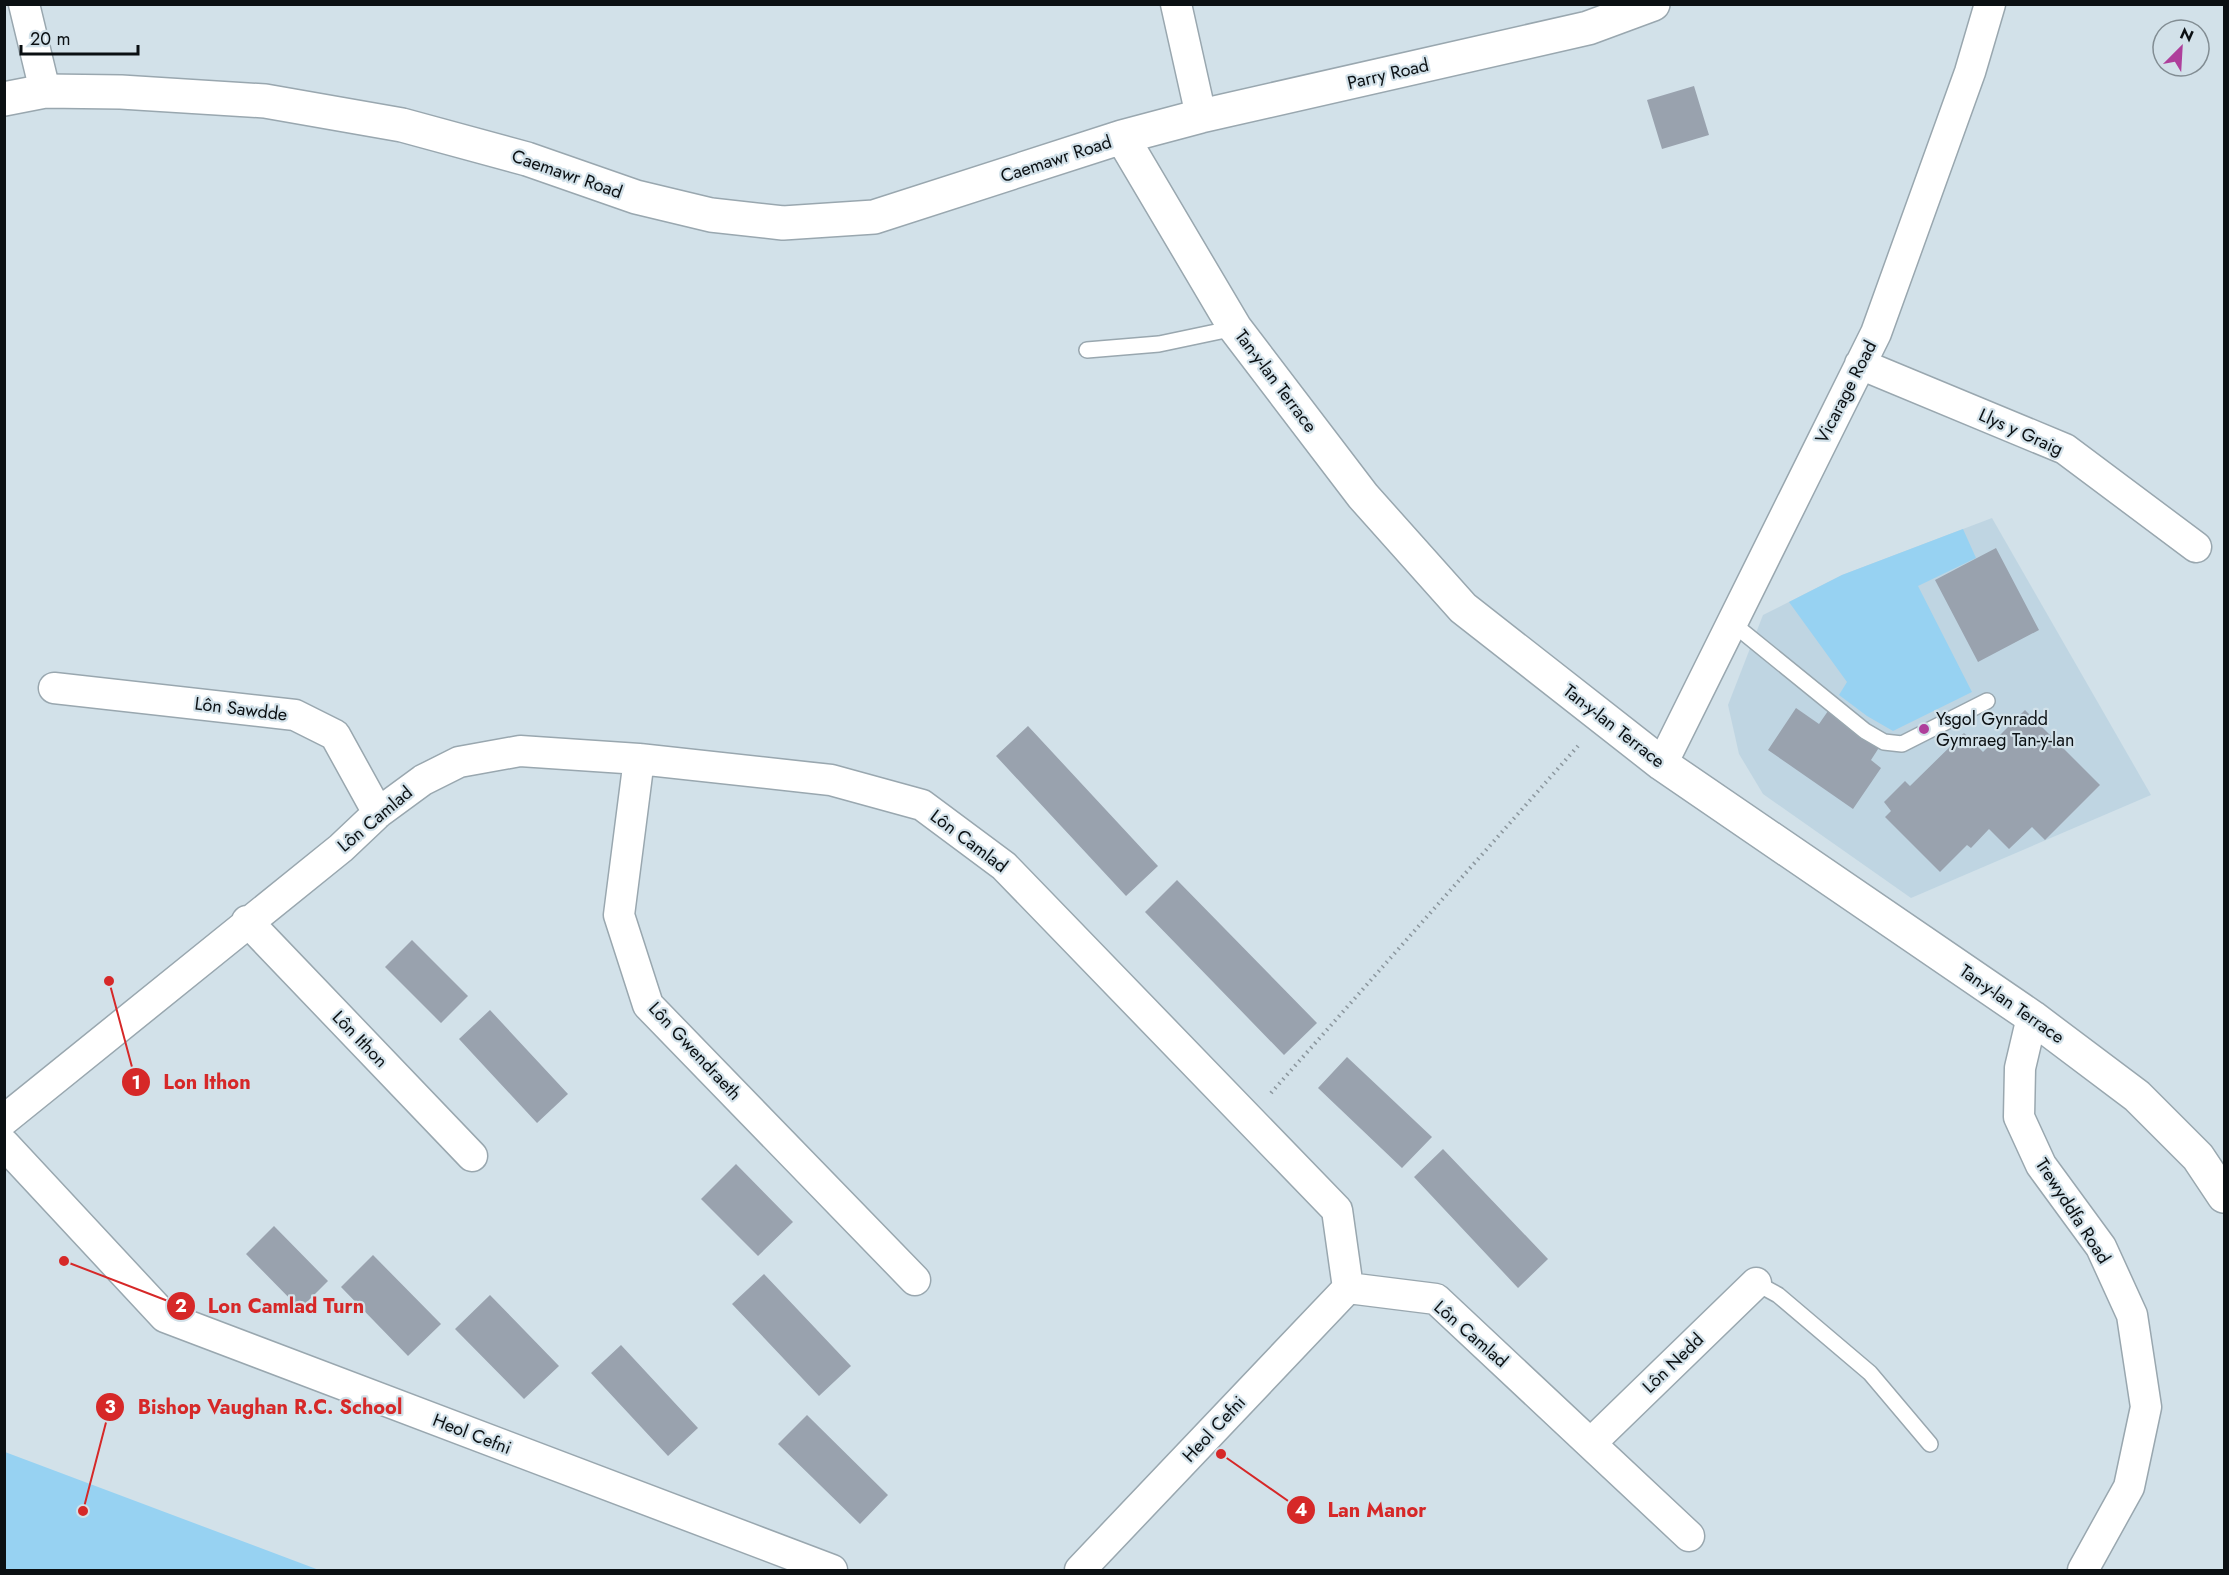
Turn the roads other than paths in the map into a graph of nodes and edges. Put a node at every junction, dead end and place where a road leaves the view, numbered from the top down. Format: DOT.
graph roads {
  1 [pos="24,4"];
  2 [pos="1176,4"];
  3 [pos="1653,4"];
  4 [pos="1990,4"];
  5 [pos="45,91"];
  6 [pos="4,99"];
  7 [pos="1201,116"];
  8 [pos="1122,138"];
  9 [pos="1235,328"];
  10 [pos="1087,350"];
  11 [pos="1860,364"];
  12 [pos="2196,547"];
  13 [pos="1732,623"];
  14 [pos="54,688"];
  15 [pos="1988,701"];
  16 [pos="639,759"];
  17 [pos="1662,764"];
  18 [pos="378,813"];
  19 [pos="247,921"];
  20 [pos="2031,1017"];
  21 [pos="4,1120"];
  22 [pos="4,1144"];
  23 [pos="472,1156"];
  24 [pos="2224,1196"];
  25 [pos="915,1280"];
  26 [pos="1756,1283"];
  27 [pos="1348,1288"];
  28 [pos="1591,1443"];
  29 [pos="1930,1444"];
  30 [pos="1689,1536"];
  31 [pos="832,1570"];
  32 [pos="1080,1570"];
  33 [pos="2083,1570"];
  1 -- 5 [label="street"];
  2 -- 7 [label="street"];
  3 -- 7 [label="street, Parry Road"];
  4 -- 11 [label="street, Vicarage Road"];
  5 -- 6 [label="street, Caemawr Road"];
  5 -- 8 [label="street, Caemawr Road"];
  7 -- 8 [label="street, Parry Road"];
  8 -- 9 [label="street, Tan-y-lan Terrace"];
  9 -- 10 [label="lane"];
  9 -- 17 [label="street, Tan-y-lan Terrace"];
  11 -- 12 [label="street, Llys y Graig"];
  11 -- 13 [label="street, Vicarage Road"];
  13 -- 15 [label="lane"];
  13 -- 17 [label="street, Vicarage Road"];
  14 -- 18 [label="street, Lôn Sawdde"];
  16 -- 18 [label="street, Lôn Camlad"];
  16 -- 25 [label="street, Lôn Gwendraeth"];
  16 -- 27 [label="street, Lôn Camlad"];
  17 -- 20 [label="street, Tan-y-lan Terrace"];
  18 -- 19 [label="street, Lôn Camlad"];
  19 -- 21 [label="street, Lôn Camlad"];
  19 -- 23 [label="street, Lôn Ithon"];
  20 -- 24 [label="street, Tan-y-lan Terrace"];
  20 -- 33 [label="street, Trewyddfa Road"];
  22 -- 31 [label="street, Heol Cefni"];
  26 -- 28 [label="street, Lôn Nedd"];
  26 -- 29 [label="lane"];
  27 -- 28 [label="street, Lôn Camlad"];
  27 -- 32 [label="street, Heol Cefni"];
  28 -- 30 [label="street, Lôn Camlad"];
}
